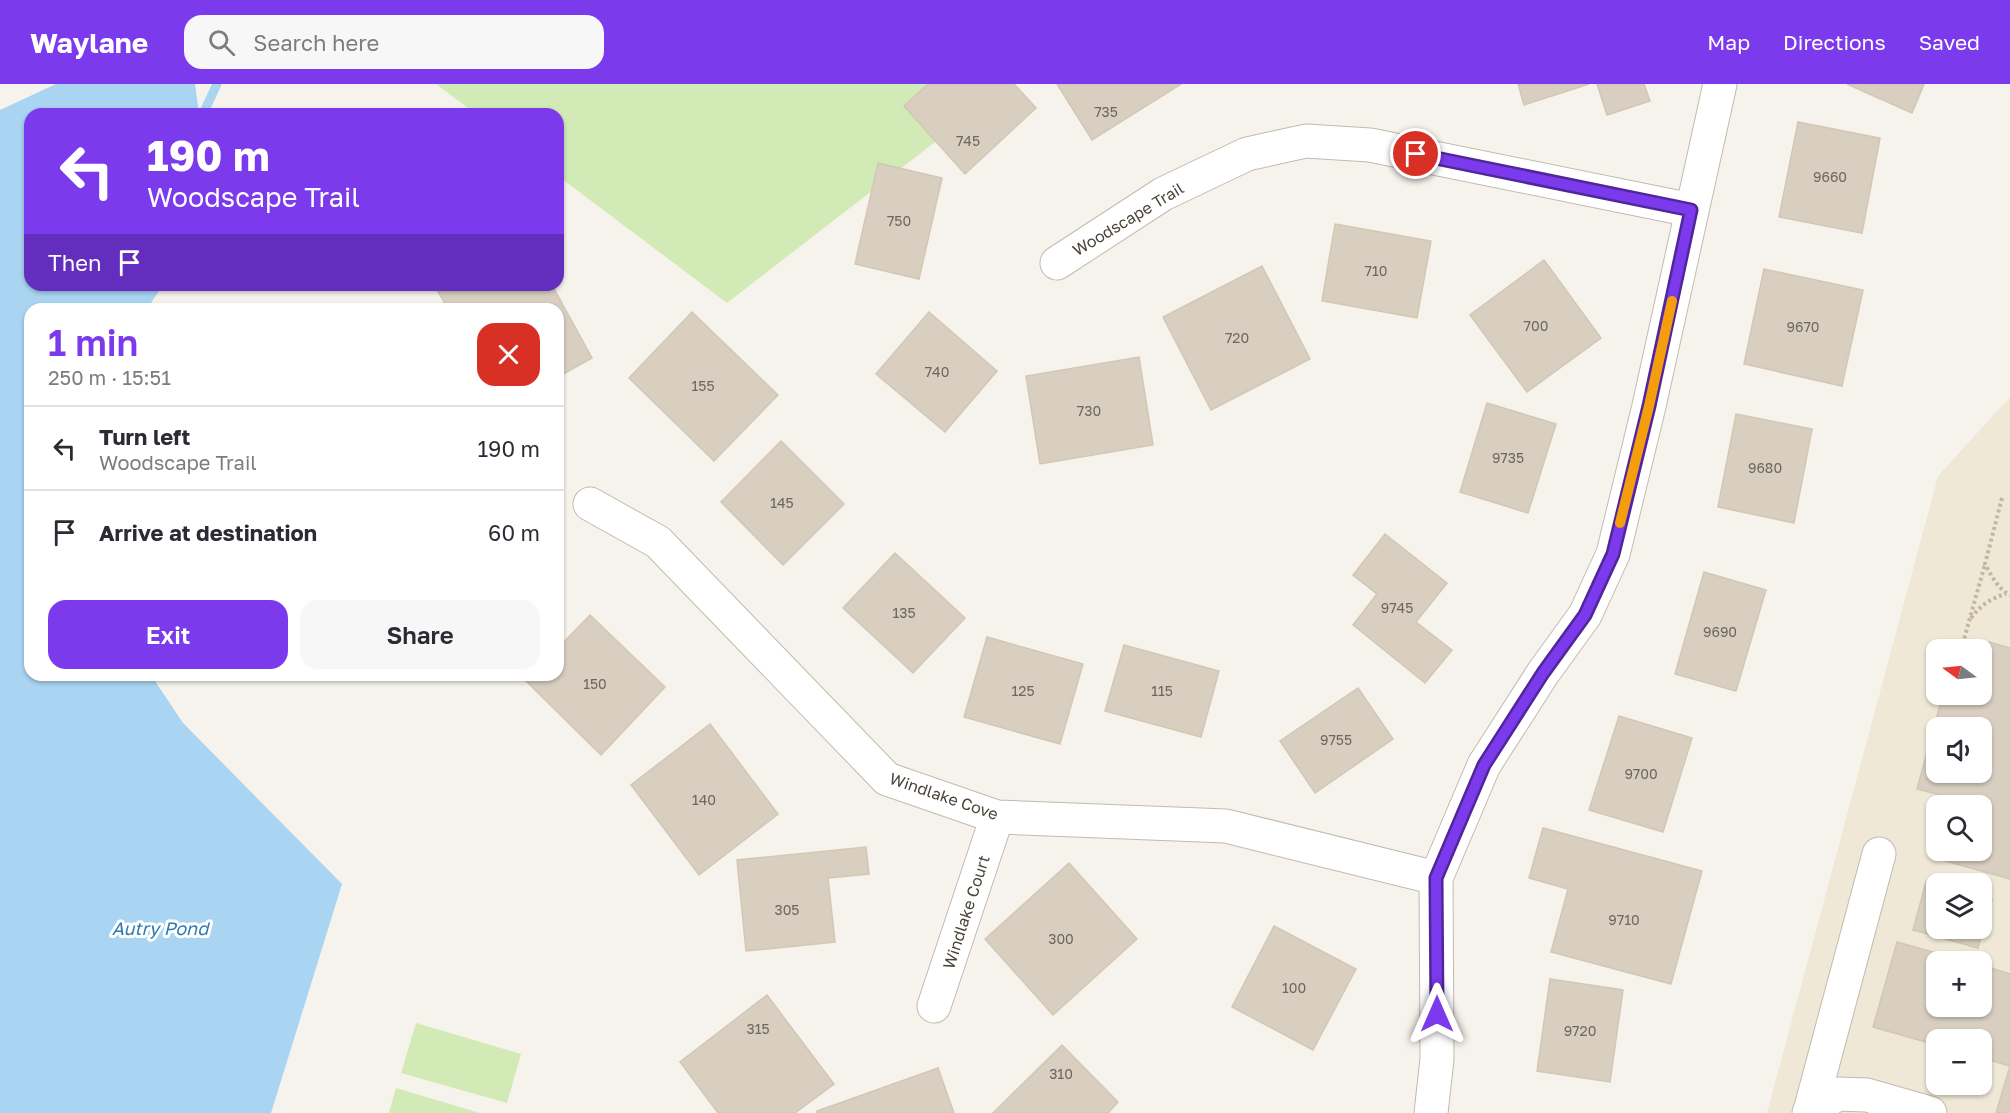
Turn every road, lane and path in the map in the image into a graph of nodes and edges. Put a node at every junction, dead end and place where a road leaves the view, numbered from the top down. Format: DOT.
graph roads {
  1 [pos="1720,84"];
  2 [pos="1691,210"];
  3 [pos="1057,263"];
  4 [pos="2002,498"];
  5 [pos="590,504"];
  6 [pos="1985,564"];
  7 [pos="2008,594"];
  8 [pos="1969,620"];
  9 [pos="1964,639"];
  10 [pos="997,817"];
  11 [pos="1879,854"];
  12 [pos="1436,878"];
  13 [pos="934,1006"];
  14 [pos="1810,1112"];
  15 [pos="1431,1113"];
  16 [pos="1930,1113"];
  1 -- 2 [label="street"];
  2 -- 3 [label="street, Woodscape Trail"];
  2 -- 12 [label="street"];
  4 -- 6 [label="path"];
  5 -- 10 [label="street, Windlake Cove"];
  6 -- 7 [label="path"];
  6 -- 8 [label="path"];
  7 -- 8 [label="path"];
  8 -- 9 [label="path"];
  10 -- 12 [label="street, Windlake Cove"];
  10 -- 13 [label="street, Windlake Court"];
  11 -- 14 [label="street"];
  12 -- 15 [label="street"];
  14 -- 16 [label="street"];
}
